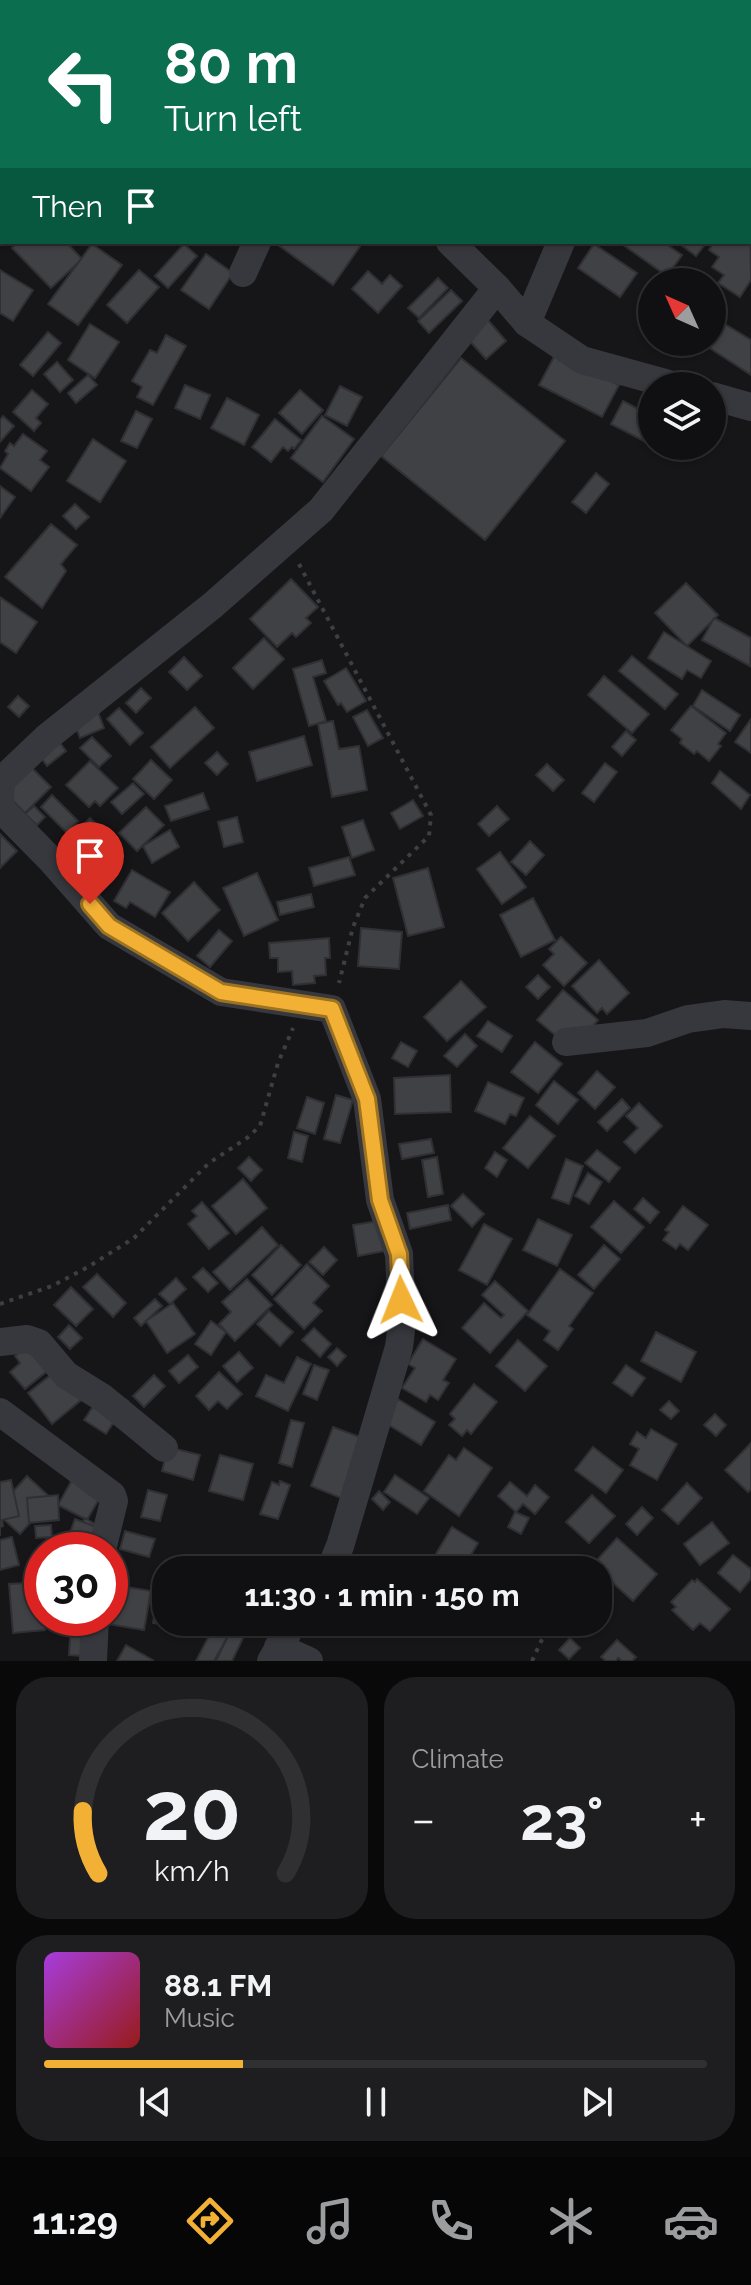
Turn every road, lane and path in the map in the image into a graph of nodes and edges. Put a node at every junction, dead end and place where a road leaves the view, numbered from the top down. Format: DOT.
graph roads {
  1 [pos="256,244"];
  2 [pos="452,244"];
  3 [pos="560,244"];
  4 [pos="243,273"];
  5 [pos="497,288"];
  6 [pos="527,323"];
  7 [pos="638,375"];
  8 [pos="726,400"];
  9 [pos="751,407"];
  10 [pos="284,542"];
  11 [pos="0,800"];
  12 [pos="0,808"];
  13 [pos="303,1004"];
  14 [pos="332,1009"];
  15 [pos="751,1016"];
  16 [pos="566,1042"];
  17 [pos="0,1304"];
  18 [pos="0,1342"];
  19 [pos="0,1412"];
  20 [pos="164,1448"];
  21 [pos="106,1532"];
  22 [pos="336,1556"];
  23 [pos="94,1636"];
  24 [pos="286,1636"];
  25 [pos="544,1636"];
  26 [pos="275,1654"];
  27 [pos="93,1661"];
  28 [pos="309,1661"];
  29 [pos="532,1661"];
  1 -- 4 [label="street"];
  2 -- 5 [label="street"];
  3 -- 6 [label="street"];
  5 -- 6 [label="street"];
  5 -- 10 [label="street"];
  6 -- 7 [label="street"];
  8 -- 9 [label="street"];
  10 -- 11 [label="street"];
  10 -- 14 [label="path"];
  12 -- 13 [label="street"];
  13 -- 14 [label="street"];
  13 -- 17 [label="path"];
  14 -- 22 [label="street"];
  15 -- 16 [label="street"];
  18 -- 20 [label="street"];
  19 -- 21 [label="street"];
  23 -- 27 [label="street"];
  24 -- 26 [label="street"];
  25 -- 29 [label="path"];
  26 -- 28 [label="street"];
}
